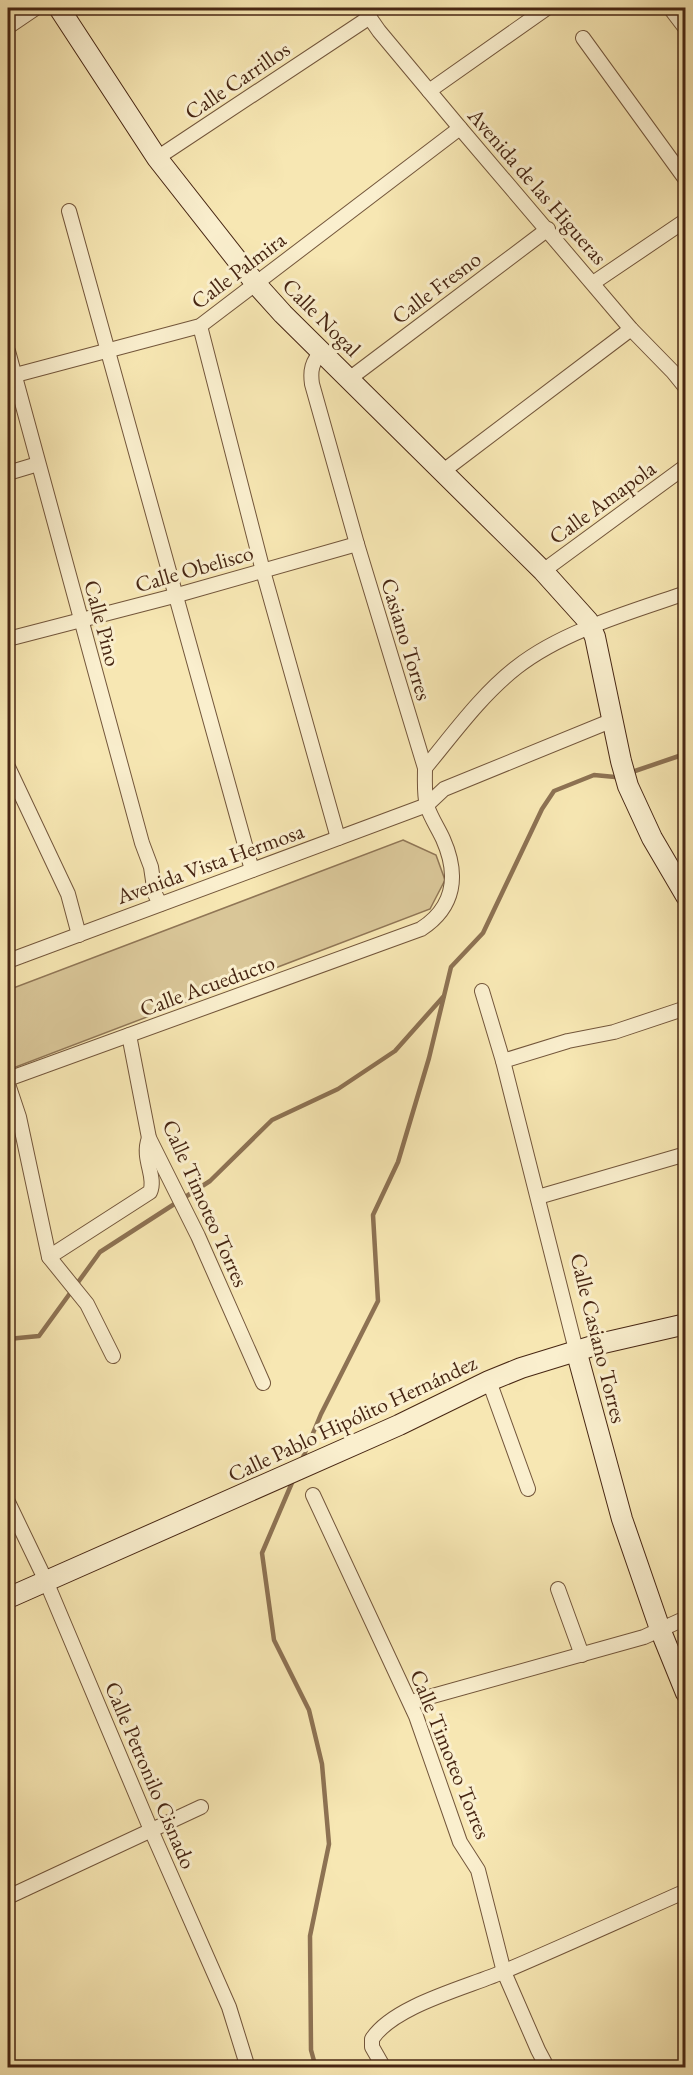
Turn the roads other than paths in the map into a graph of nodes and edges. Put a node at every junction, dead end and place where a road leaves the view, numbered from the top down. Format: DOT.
graph roads {
  1 [pos="36,8"];
  2 [pos="59,8"];
  3 [pos="547,8"];
  4 [pos="670,8"];
  5 [pos="366,12"];
  6 [pos="8,27"];
  7 [pos="686,29"];
  8 [pos="583,38"];
  9 [pos="429,91"];
  10 [pos="460,128"];
  11 [pos="157,158"];
  12 [pos="686,180"];
  13 [pos="69,211"];
  14 [pos="686,220"];
  15 [pos="548,229"];
  16 [pos="593,283"];
  17 [pos="256,284"];
  18 [pos="200,326"];
  19 [pos="631,329"];
  20 [pos="107,350"];
  21 [pos="8,351"];
  22 [pos="322,351"];
  23 [pos="10,376"];
  24 [pos="349,379"];
  25 [pos="686,388"];
  26 [pos="38,464"];
  27 [pos="686,466"];
  28 [pos="442,472"];
  29 [pos="8,473"];
  30 [pos="357,544"];
  31 [pos="263,571"];
  32 [pos="543,571"];
  33 [pos="686,593"];
  34 [pos="174,596"];
  35 [pos="81,621"];
  36 [pos="591,626"];
  37 [pos="8,639"];
  38 [pos="613,720"];
  39 [pos="8,768"];
  40 [pos="425,768"];
  41 [pos="427,805"];
  42 [pos="338,838"];
  43 [pos="252,870"];
  44 [pos="686,896"];
  45 [pos="160,904"];
  46 [pos="421,929"];
  47 [pos="79,934"];
  48 [pos="8,961"];
  49 [pos="482,991"];
  50 [pos="686,1008"];
  51 [pos="129,1035"];
  52 [pos="503,1061"];
  53 [pos="8,1079"];
  54 [pos="8,1084"];
  55 [pos="152,1144"];
  56 [pos="686,1154"];
  57 [pos="538,1197"];
  58 [pos="50,1257"];
  59 [pos="686,1323"];
  60 [pos="576,1350"];
  61 [pos="113,1356"];
  62 [pos="489,1381"];
  63 [pos="263,1383"];
  64 [pos="528,1490"];
  65 [pos="313,1495"];
  66 [pos="8,1502"];
  67 [pos="46,1581"];
  68 [pos="558,1589"];
  69 [pos="8,1598"];
  70 [pos="686,1618"];
  71 [pos="660,1629"];
  72 [pos="582,1655"];
  73 [pos="686,1693"];
  74 [pos="411,1702"];
  75 [pos="201,1807"];
  76 [pos="151,1830"];
  77 [pos="686,1891"];
  78 [pos="8,1897"];
  79 [pos="504,1972"];
  80 [pos="248,2067"];
  81 [pos="384,2067"];
  82 [pos="548,2067"];
  1 -- 6 [label="street"];
  2 -- 11 [label="street, Calle Nogal"];
  3 -- 9 [label="street"];
  4 -- 7 [label="street"];
  5 -- 9 [label="street, Avenida de las Higueras"];
  5 -- 11 [label="street, Calle Carrillos"];
  8 -- 12 [label="street"];
  9 -- 10 [label="street, Avenida de las Higueras"];
  10 -- 15 [label="street, Avenida de las Higueras"];
  10 -- 17 [label="street, Calle Palmira"];
  11 -- 17 [label="street, Calle Nogal"];
  13 -- 20 [label="street"];
  14 -- 16 [label="street"];
  15 -- 16 [label="street, Avenida de las Higueras"];
  15 -- 24 [label="street, Calle Fresno"];
  16 -- 19 [label="street, Avenida de las Higueras"];
  17 -- 18 [label="street, Calle Palmira"];
  17 -- 22 [label="street, Calle Nogal"];
  18 -- 20 [label="street, Calle Palmira"];
  18 -- 31 [label="street"];
  19 -- 25 [label="street, Avenida de las Higueras"];
  19 -- 28 [label="street"];
  20 -- 23 [label="street, Calle Palmira"];
  20 -- 34 [label="street"];
  21 -- 23 [label="street, Calle Pino"];
  22 -- 24 [label="street, Calle Nogal"];
  22 -- 30 [label="street, Casiano Torres"];
  23 -- 26 [label="street, Calle Pino"];
  24 -- 28 [label="street, Calle Nogal"];
  26 -- 29 [label="street"];
  26 -- 35 [label="street, Calle Pino"];
  27 -- 32 [label="street, Calle Amapola"];
  28 -- 32 [label="street, Calle Nogal"];
  30 -- 31 [label="street, Calle Obelisco"];
  30 -- 40 [label="street, Casiano Torres"];
  31 -- 34 [label="street, Calle Obelisco"];
  31 -- 42 [label="street"];
  32 -- 36 [label="street, Calle Nogal"];
  33 -- 36 [label="street"];
  34 -- 35 [label="street, Calle Obelisco"];
  34 -- 43 [label="street"];
  35 -- 37 [label="street, Calle Obelisco"];
  35 -- 45 [label="street, Calle Pino"];
  36 -- 38 [label="street"];
  36 -- 40 [label="street"];
  38 -- 41 [label="street, Avenida Vista Hermosa"];
  38 -- 44 [label="street"];
  39 -- 47 [label="street"];
  40 -- 41 [label="street, Casiano Torres"];
  41 -- 42 [label="street, Avenida Vista Hermosa"];
  41 -- 46 [label="street, Casiano Torres"];
  42 -- 43 [label="street, Avenida Vista Hermosa"];
  43 -- 45 [label="street, Avenida Vista Hermosa"];
  45 -- 47 [label="street, Avenida Vista Hermosa"];
  46 -- 51 [label="street, Calle Acueducto"];
  47 -- 48 [label="street, Avenida Vista Hermosa"];
  49 -- 52 [label="street, Calle Casiano Torres"];
  50 -- 52 [label="street"];
  51 -- 53 [label="street, Calle Acueducto"];
  51 -- 55 [label="street, Calle Timoteo Torres"];
  52 -- 57 [label="street, Calle Casiano Torres"];
  54 -- 58 [label="street"];
  55 -- 58 [label="street"];
  55 -- 63 [label="street, Calle Timoteo Torres"];
  56 -- 57 [label="street"];
  57 -- 60 [label="street, Calle Casiano Torres"];
  58 -- 61 [label="street"];
  59 -- 60 [label="street, Calle Pablo Hipólito Hernández"];
  60 -- 62 [label="street, Calle Pablo Hipólito Hernández"];
  60 -- 71 [label="street, Calle Casiano Torres"];
  62 -- 64 [label="street"];
  62 -- 67 [label="street, Calle Pablo Hipólito Hernández"];
  65 -- 74 [label="street, Calle Timoteo Torres"];
  66 -- 67 [label="street, Calle Petronilo Cisnado"];
  67 -- 69 [label="street, Calle Pablo Hipólito Hernández"];
  67 -- 76 [label="street, Calle Petronilo Cisnado"];
  68 -- 72 [label="street"];
  70 -- 71 [label="street"];
  71 -- 72 [label="street"];
  71 -- 73 [label="street, Calle Casiano Torres"];
  72 -- 74 [label="street"];
  74 -- 79 [label="street, Calle Timoteo Torres"];
  75 -- 76 [label="street"];
  76 -- 78 [label="street"];
  76 -- 80 [label="street, Calle Petronilo Cisnado"];
  77 -- 79 [label="street"];
  79 -- 81 [label="street"];
  79 -- 82 [label="street, Calle Timoteo Torres"];
}
